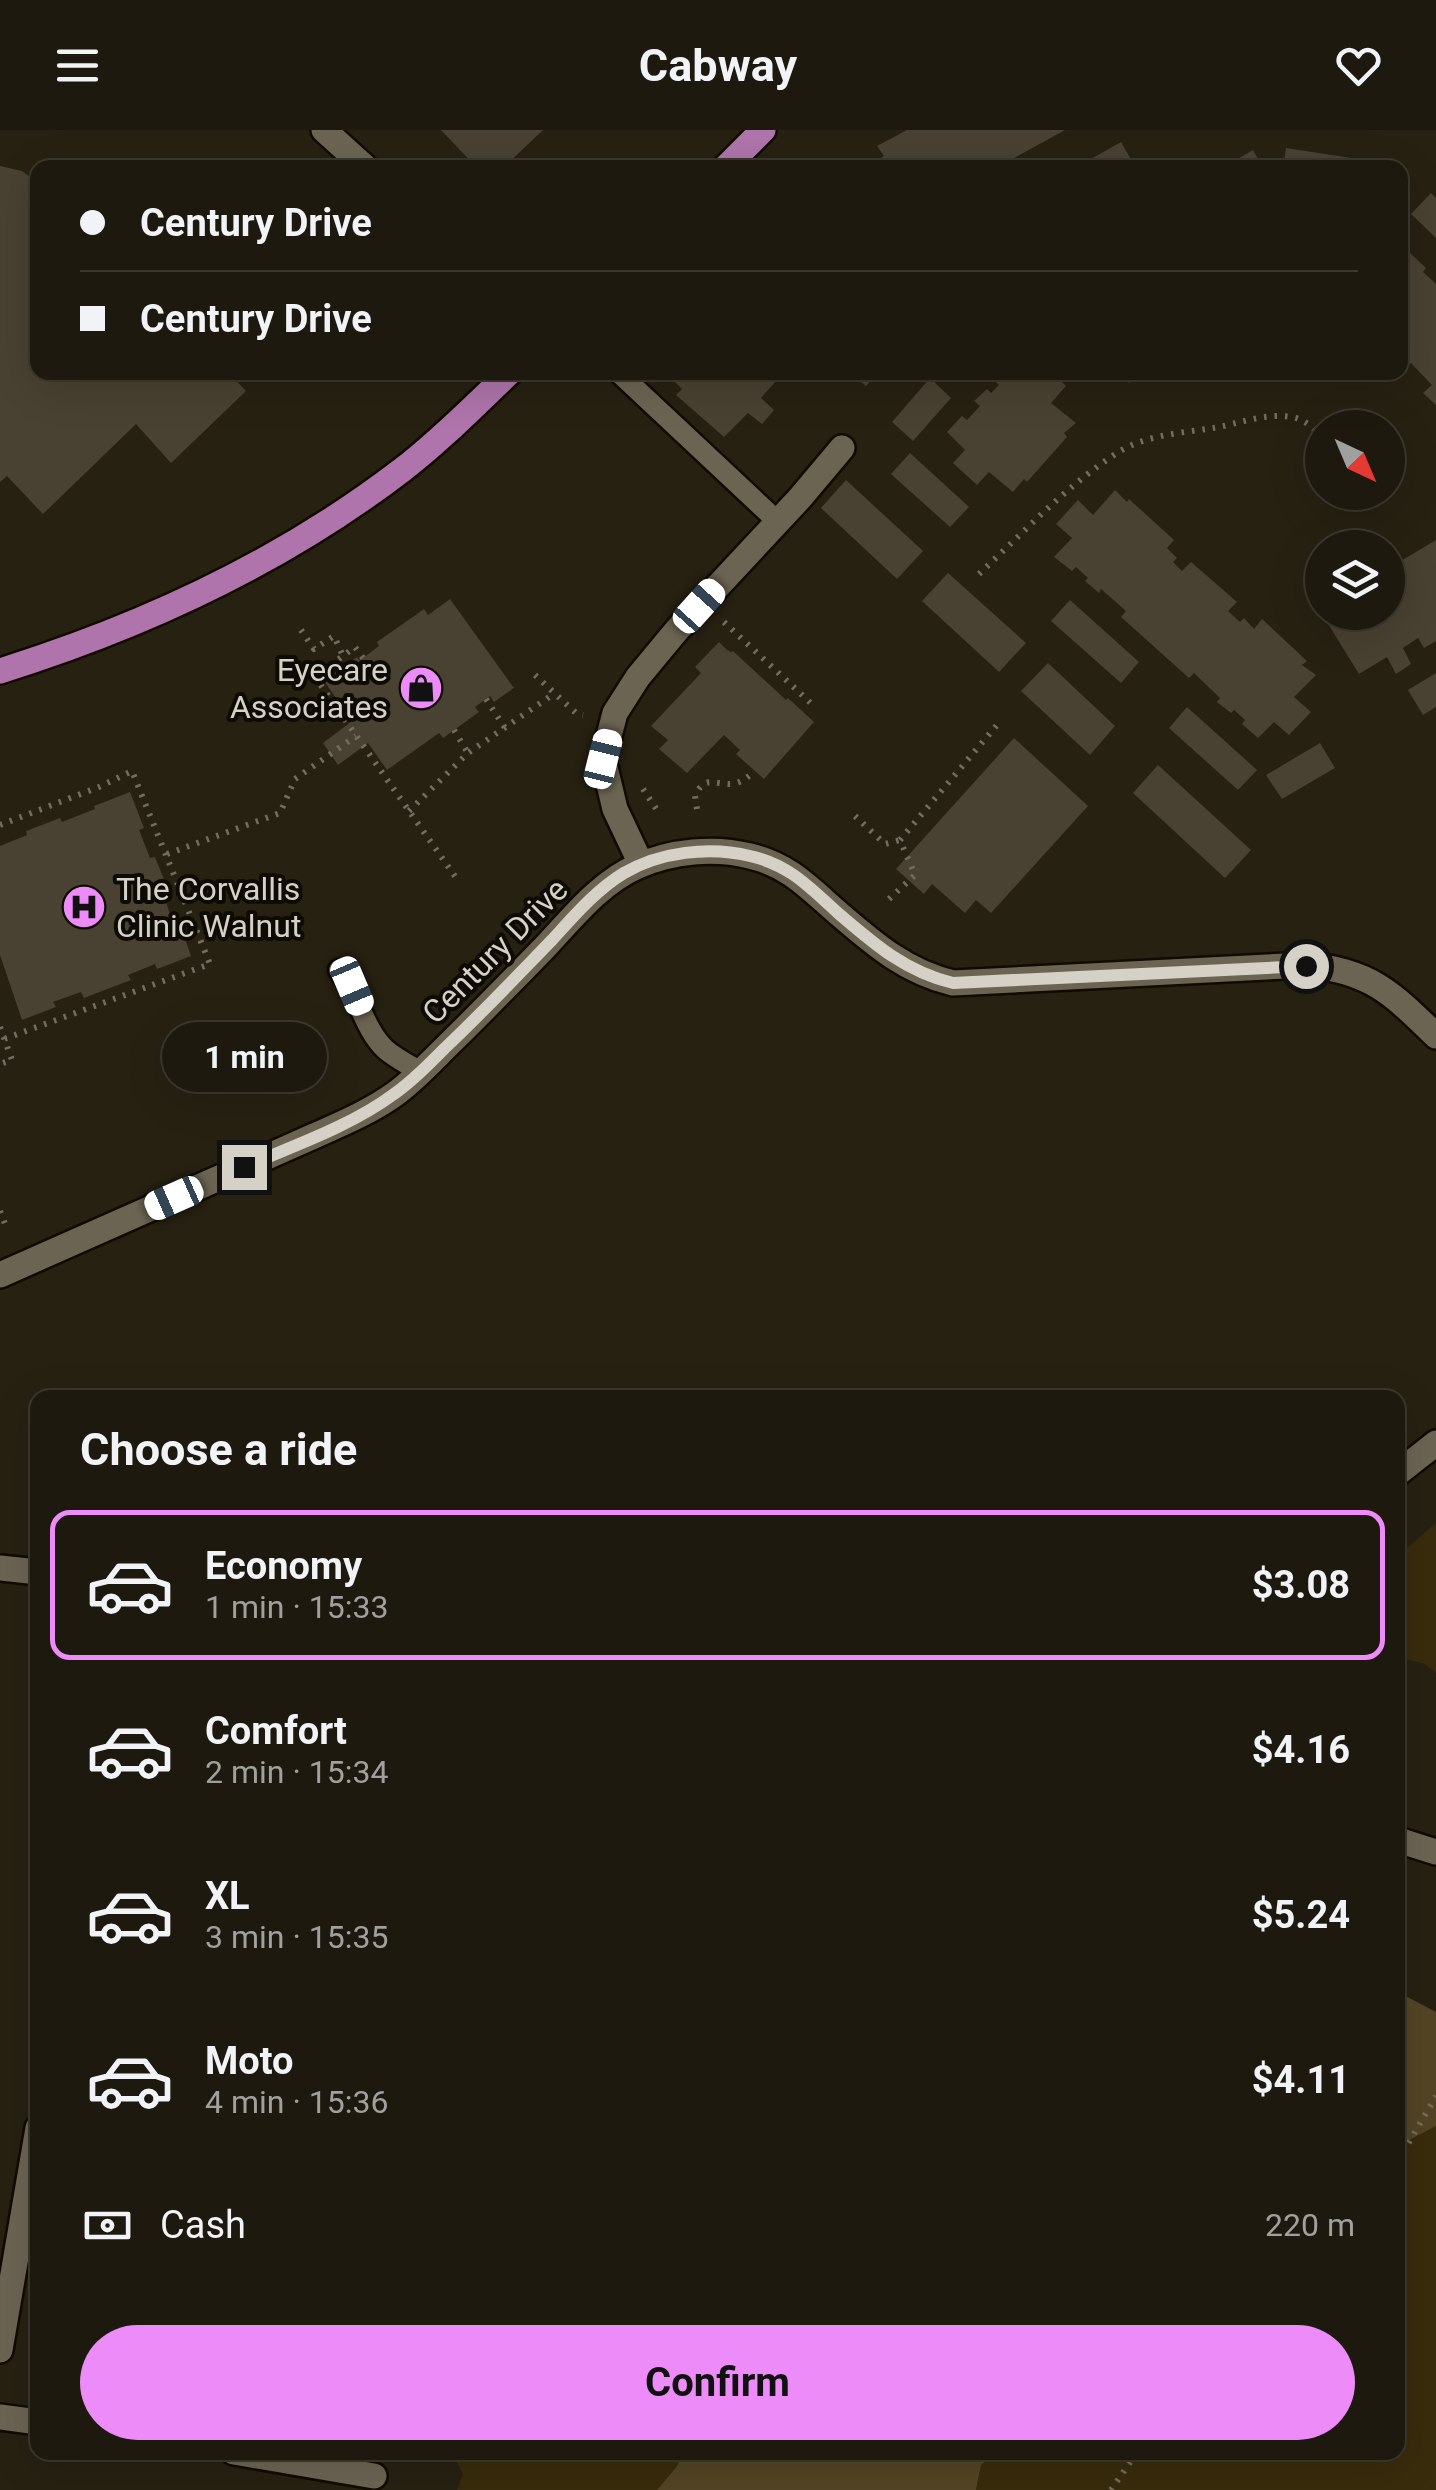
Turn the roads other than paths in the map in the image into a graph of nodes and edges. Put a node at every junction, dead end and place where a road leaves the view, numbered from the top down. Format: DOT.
graph roads {
  1 [pos="324,130"];
  2 [pos="764,130"];
  3 [pos="357,160"];
  4 [pos="732,160"];
  5 [pos="501,380"];
  6 [pos="627,380"];
  7 [pos="842,448"];
  8 [pos="777,521"];
  9 [pos="0,671"];
  10 [pos="641,864"];
  11 [pos="339,970"];
  12 [pos="1436,1036"];
  13 [pos="420,1072"];
  14 [pos="0,1275"];
  15 [pos="1436,1442"];
  16 [pos="1405,1467"];
  17 [pos="0,1568"];
  18 [pos="30,1571"];
  19 [pos="1405,1842"];
  20 [pos="1436,1852"];
  21 [pos="30,2175"];
  22 [pos="0,2350"];
  23 [pos="0,2417"];
  24 [pos="30,2421"];
  25 [pos="281,2460"];
  26 [pos="374,2476"];
  1 -- 3 [label="street"];
  2 -- 4 [label="main road"];
  5 -- 9 [label="main road"];
  6 -- 8 [label="lane"];
  7 -- 8 [label="street"];
  8 -- 10 [label="street"];
  10 -- 12 [label="street, Century Drive"];
  10 -- 13 [label="street, Century Drive"];
  11 -- 13 [label="lane"];
  13 -- 14 [label="street, Century Drive"];
  15 -- 16 [label="street"];
  17 -- 18 [label="street"];
  19 -- 20 [label="street"];
  21 -- 22 [label="street"];
  23 -- 24 [label="street"];
  25 -- 26 [label="street"];
}
